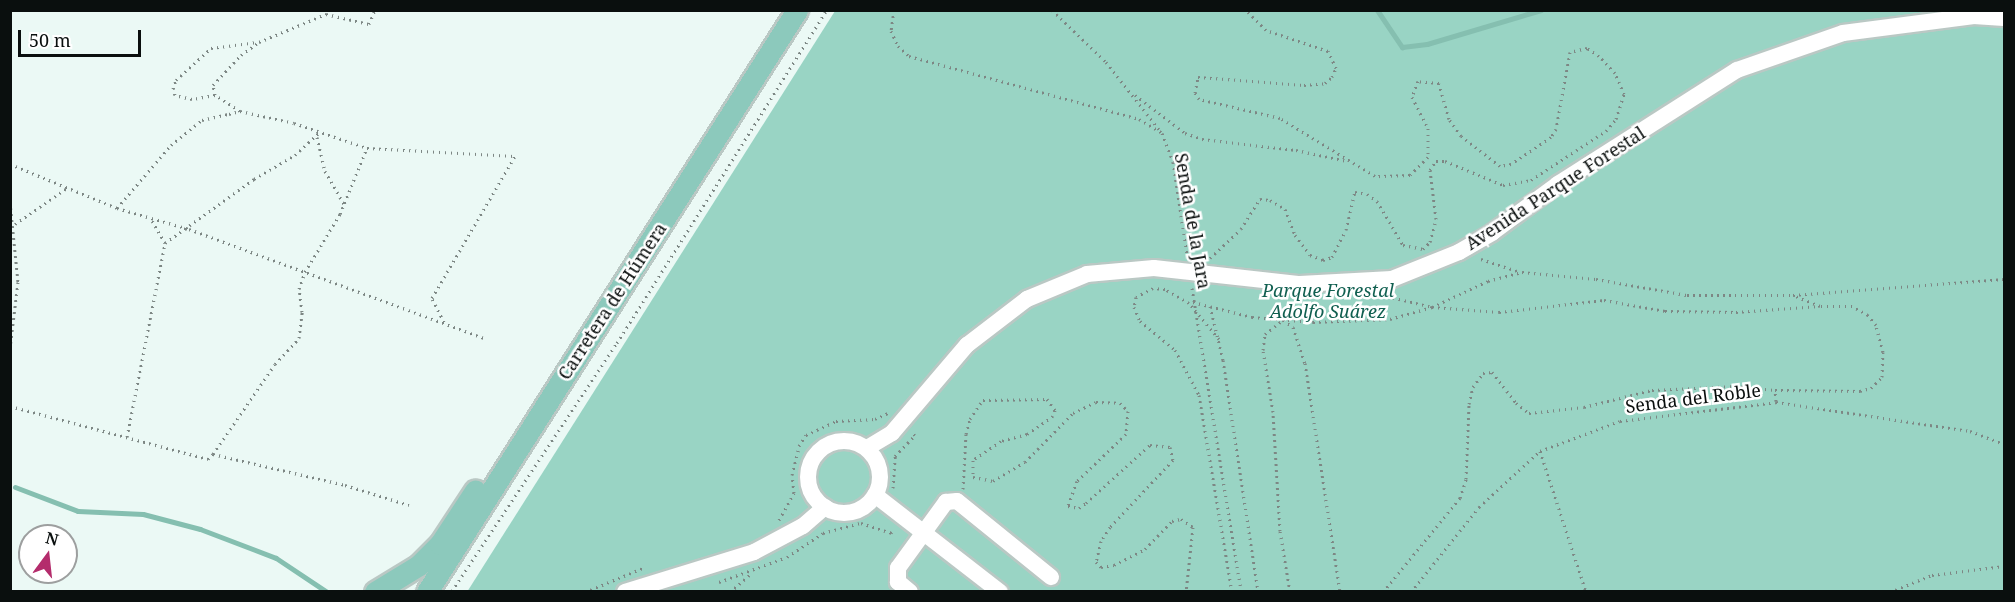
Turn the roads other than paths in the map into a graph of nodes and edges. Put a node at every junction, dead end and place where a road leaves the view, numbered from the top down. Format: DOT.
graph roads {
  1 [pos="797,10"];
  2 [pos="2004,18"];
  3 [pos="867,448"];
  4 [pos="506,467"];
  5 [pos="875,495"];
  6 [pos="825,507"];
  7 [pos="923,533"];
  8 [pos="1052,577"];
  9 [pos="375,591"];
  10 [pos="427,591"];
  11 [pos="625,591"];
  12 [pos="910,591"];
  13 [pos="1000,591"];
  1 -- 4 [label="main road, Carretera de Húmera"];
  2 -- 3 [label="street, Avenida Parque Forestal"];
  3 -- 5 [label="street"];
  3 -- 6 [label="street"];
  4 -- 9 [label="main road"];
  4 -- 10 [label="main road, Carretera de Húmera"];
  5 -- 6 [label="street"];
  5 -- 7 [label="street"];
  6 -- 11 [label="street"];
  7 -- 8 [label="street"];
  7 -- 12 [label="street"];
  7 -- 13 [label="street"];
}
